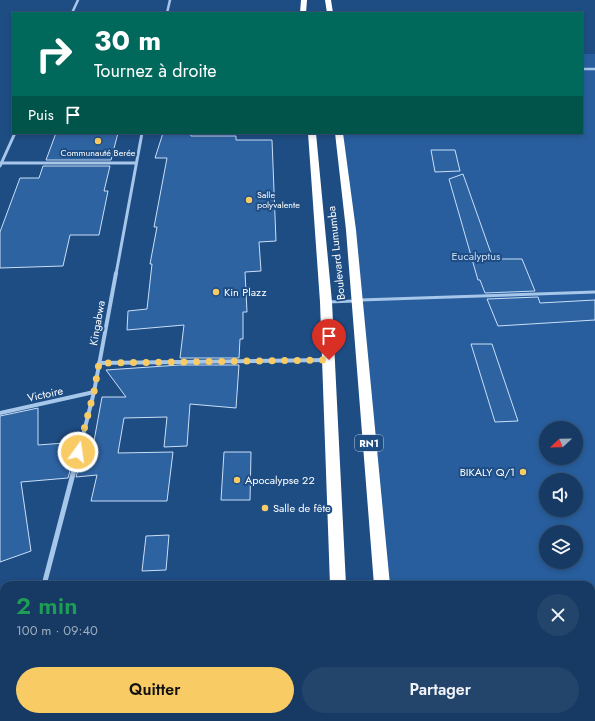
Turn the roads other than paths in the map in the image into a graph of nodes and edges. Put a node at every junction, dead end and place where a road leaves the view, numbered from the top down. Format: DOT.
graph roads {
  1 [pos="78,0"];
  2 [pos="170,0"];
  3 [pos="304,0"];
  4 [pos="328,0"];
  5 [pos="72,12"];
  6 [pos="167,12"];
  7 [pos="303,12"];
  8 [pos="330,12"];
  9 [pos="583,69"];
  10 [pos="595,69"];
  11 [pos="15,134"];
  12 [pos="142,134"];
  13 [pos="312,134"];
  14 [pos="339,134"];
  15 [pos="136,163"];
  16 [pos="1,165"];
  17 [pos="595,292"];
  18 [pos="357,300"];
  19 [pos="326,302"];
  20 [pos="329,360"];
  21 [pos="99,363"];
  22 [pos="94,392"];
  23 [pos="0,413"];
  24 [pos="45,581"];
  25 [pos="338,581"];
  26 [pos="382,581"];
  1 -- 5 [label="street"];
  2 -- 6 [label="street"];
  3 -- 7 [label="highway"];
  4 -- 8 [label="highway"];
  9 -- 10 [label="street"];
  11 -- 16 [label="street"];
  12 -- 15 [label="street, Kingabwa"];
  13 -- 19 [label="highway, Boulevard Lumumba"];
  14 -- 18 [label="highway, Boulevard Lumumba / RN1"];
  15 -- 16 [label="street"];
  15 -- 21 [label="street, Kingabwa"];
  17 -- 18 [label="lane"];
  18 -- 19 [label="lane"];
  18 -- 26 [label="highway, Boulevard Lumumba / RN1"];
  19 -- 20 [label="highway, Boulevard Lumumba"];
  20 -- 21 [label="street"];
  20 -- 25 [label="highway, Boulevard Lumumba"];
  21 -- 22 [label="street, Kingabwa"];
  22 -- 23 [label="street, Victoire"];
  22 -- 24 [label="street, Kingabwa"];
}
